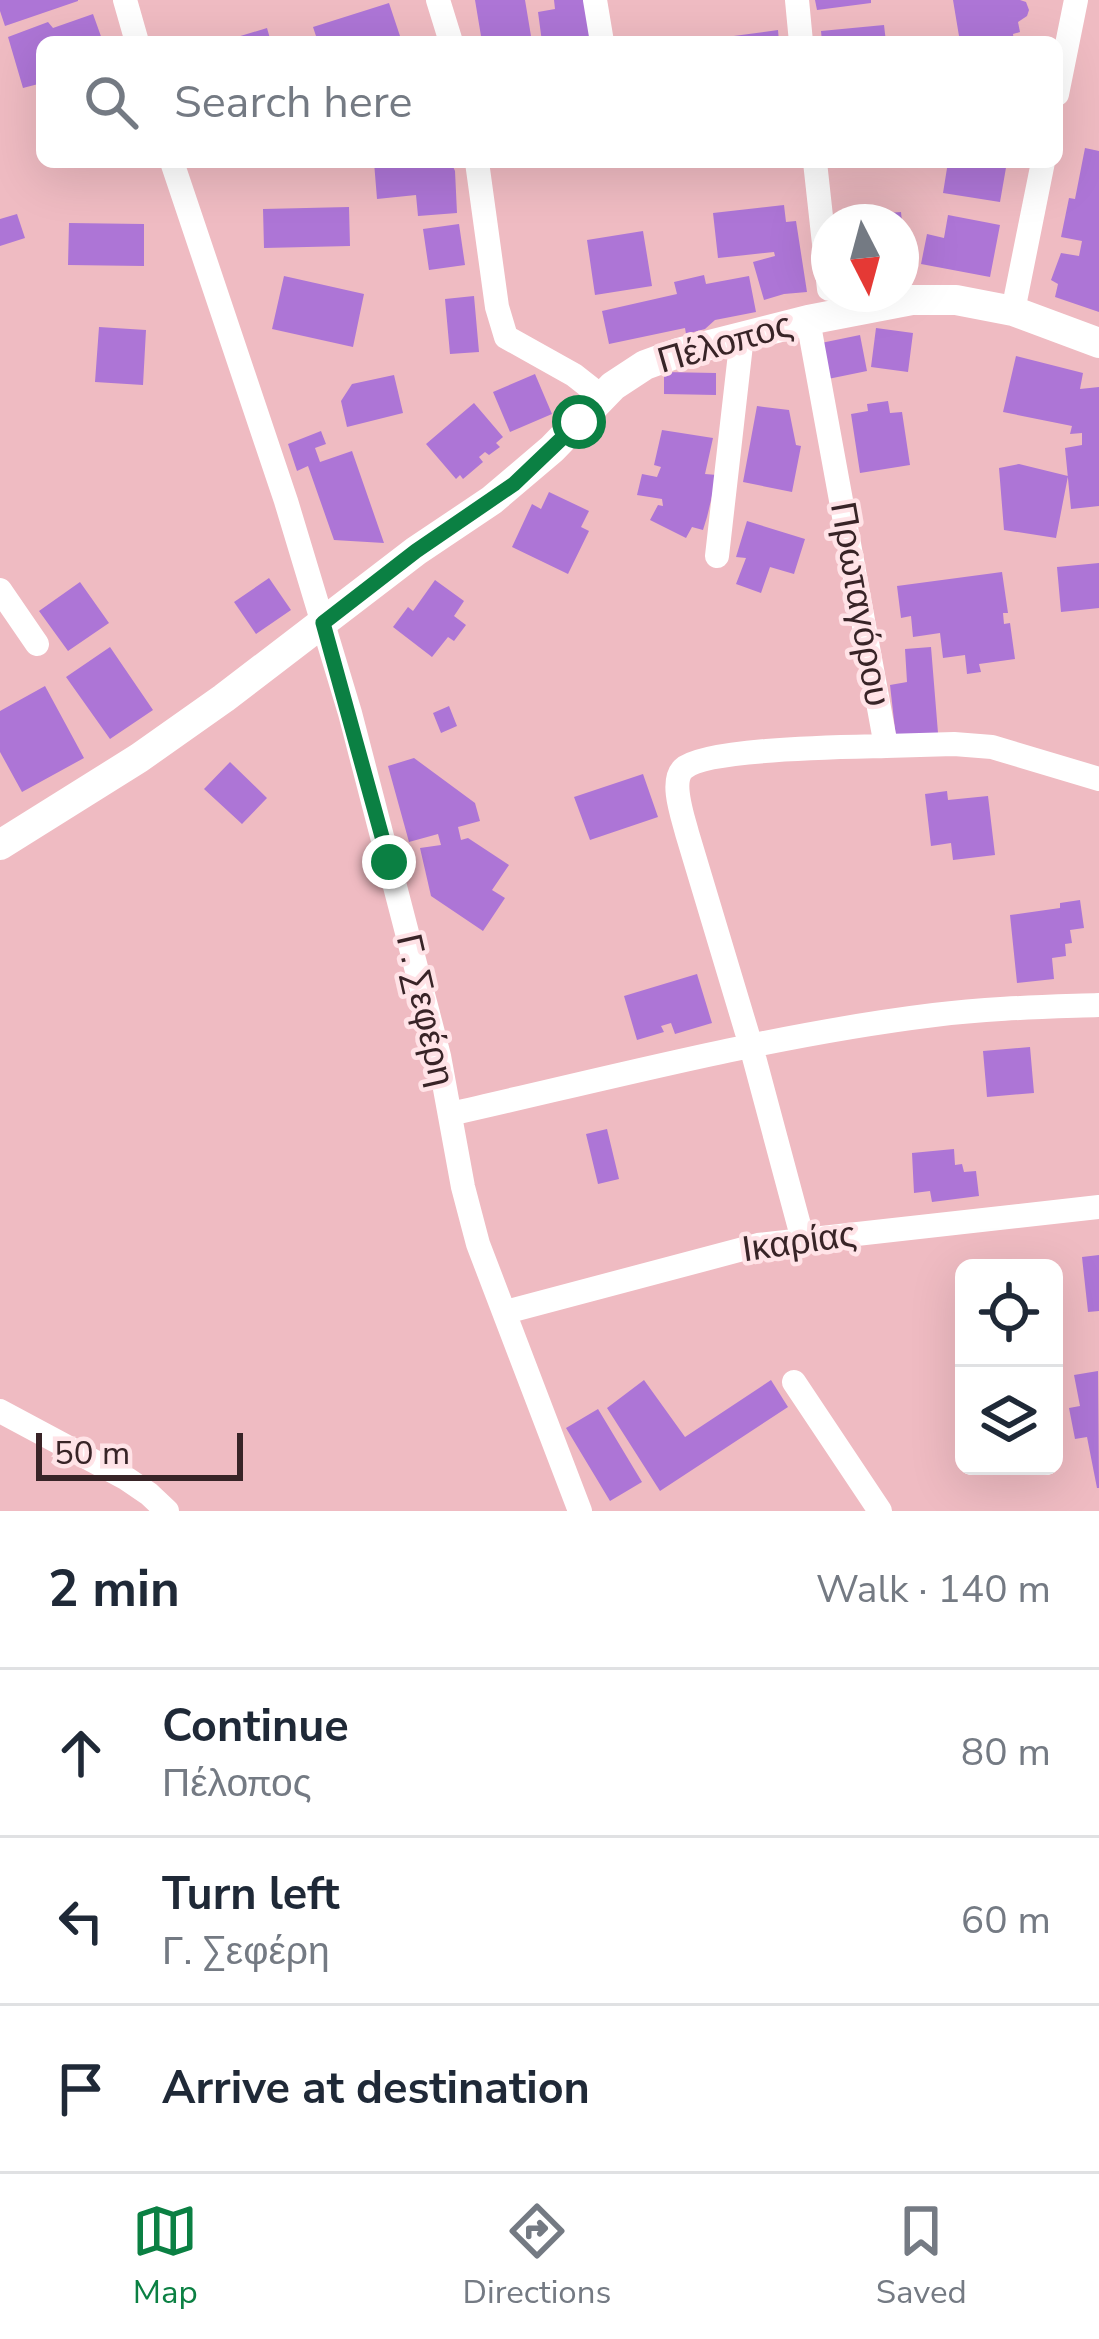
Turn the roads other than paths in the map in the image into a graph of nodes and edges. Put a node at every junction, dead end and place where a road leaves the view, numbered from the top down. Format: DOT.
graph roads {
  1 [pos="125,0"];
  2 [pos="439,0"];
  3 [pos="595,0"];
  4 [pos="796,0"];
  5 [pos="1076,0"];
  6 [pos="135,36"];
  7 [pos="449,36"];
  8 [pos="601,36"];
  9 [pos="800,36"];
  10 [pos="1063,64"];
  11 [pos="174,168"];
  12 [pos="478,168"];
  13 [pos="815,168"];
  14 [pos="1042,168"];
  15 [pos="818,204"];
  16 [pos="919,300"];
  17 [pos="811,309"];
  18 [pos="1013,311"];
  19 [pos="826,312"];
  20 [pos="742,336"];
  21 [pos="1099,343"];
  22 [pos="602,397"];
  23 [pos="717,556"];
  24 [pos="0,590"];
  25 [pos="323,623"];
  26 [pos="37,644"];
  27 [pos="886,746"];
  28 [pos="1099,779"];
  29 [pos="0,845"];
  30 [pos="1099,1005"];
  31 [pos="751,1046"];
  32 [pos="450,1114"];
  33 [pos="1099,1207"];
  34 [pos="803,1240"];
  35 [pos="506,1312"];
  36 [pos="794,1382"];
  37 [pos="0,1411"];
  38 [pos="167,1511"];
  39 [pos="580,1511"];
  40 [pos="880,1511"];
  1 -- 6 [label="street"];
  2 -- 7 [label="street"];
  3 -- 8 [label="street"];
  4 -- 9 [label="street"];
  5 -- 10 [label="street"];
  11 -- 25 [label="street, Γ. Σεφέρη"];
  12 -- 22 [label="street"];
  13 -- 15 [label="street, Πρωταγόρου"];
  14 -- 18 [label="street"];
  16 -- 18 [label="street, Πέλοπος"];
  17 -- 20 [label="street, Πέλοπος"];
  18 -- 21 [label="street, Πέλοπος"];
  19 -- 27 [label="street, Πρωταγόρου"];
  20 -- 22 [label="street, Πέλοπος"];
  20 -- 23 [label="street"];
  22 -- 25 [label="street, Πέλοπος"];
  24 -- 26 [label="street"];
  25 -- 29 [label="street, Πέλοπος"];
  25 -- 32 [label="street, Γ. Σεφέρη"];
  27 -- 28 [label="street, Πρωταγόρου"];
  27 -- 31 [label="street"];
  30 -- 31 [label="street"];
  31 -- 32 [label="street"];
  31 -- 34 [label="street"];
  32 -- 35 [label="street, Γ. Σεφέρη"];
  33 -- 34 [label="street, Ικαρίας"];
  34 -- 35 [label="street, Ικαρίας"];
  35 -- 39 [label="street, Γ. Σεφέρη"];
  36 -- 40 [label="street"];
  37 -- 38 [label="street"];
}
